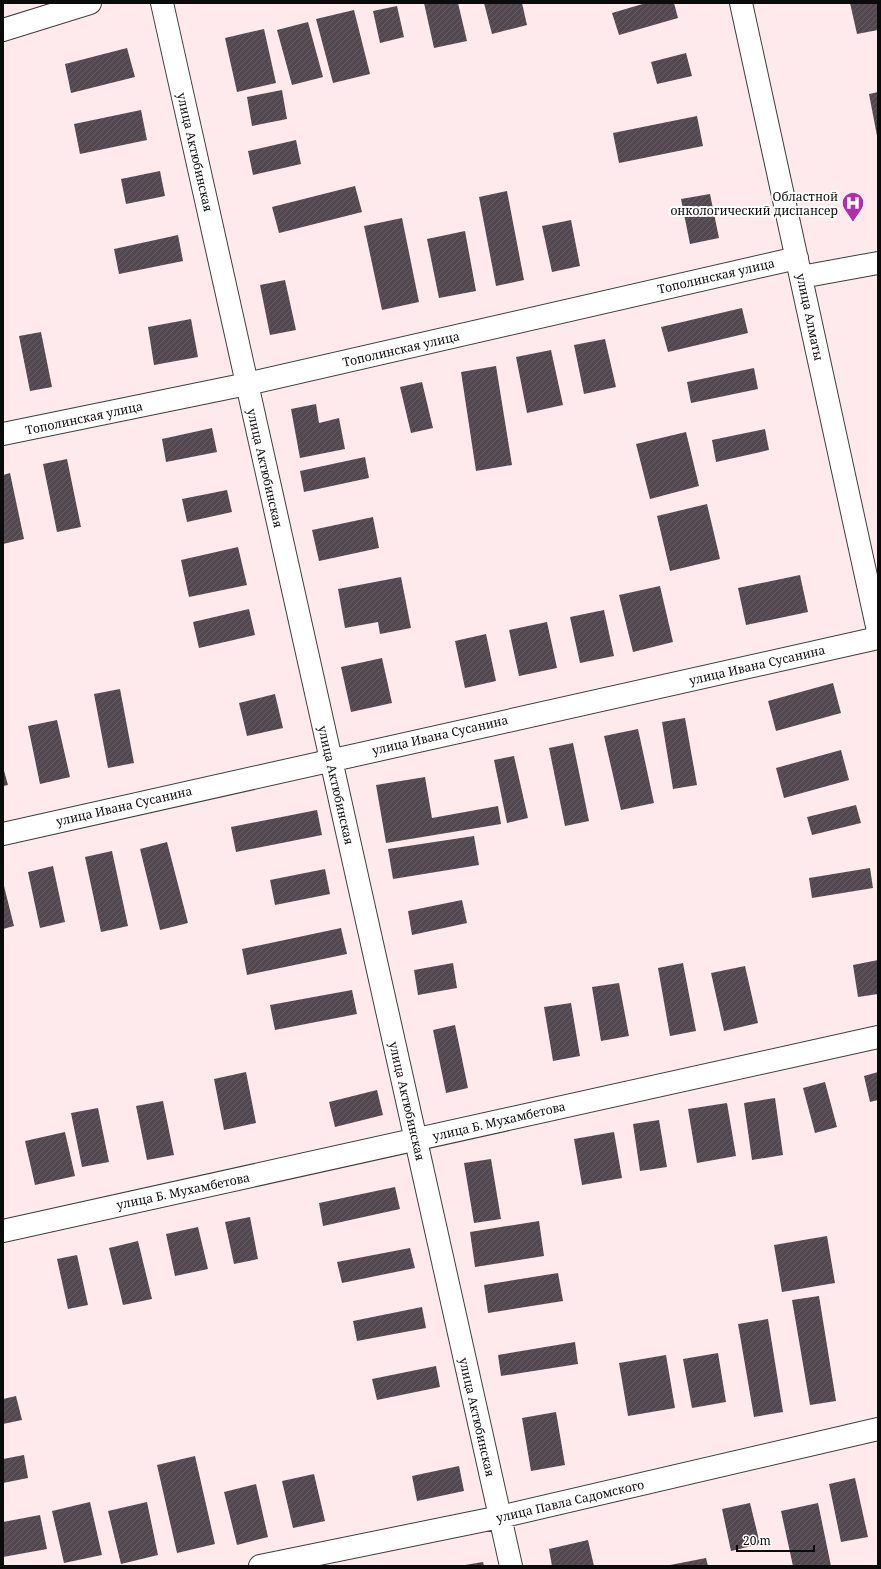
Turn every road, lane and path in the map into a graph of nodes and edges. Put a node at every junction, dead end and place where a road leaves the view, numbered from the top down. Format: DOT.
graph roads {
  1 [pos="90,3"];
  2 [pos="162,3"];
  3 [pos="741,3"];
  4 [pos="3,30"];
  5 [pos="878,264"];
  6 [pos="799,267"];
  7 [pos="246,384"];
  8 [pos="3,434"];
  9 [pos="878,632"];
  10 [pos="878,638"];
  11 [pos="330,760"];
  12 [pos="3,834"];
  13 [pos="878,1037"];
  14 [pos="415,1140"];
  15 [pos="3,1231"];
  16 [pos="878,1429"];
  17 [pos="500,1517"];
  18 [pos="260,1566"];
  19 [pos="511,1566"];
  1 -- 4 [label="street"];
  2 -- 7 [label="street, улица Актюбинская"];
  3 -- 6 [label="street, улица Алматы"];
  5 -- 6 [label="street, Тополинская улица"];
  6 -- 7 [label="street, Тополинская улица"];
  6 -- 9 [label="street, улица Алматы"];
  7 -- 8 [label="street, Тополинская улица"];
  7 -- 11 [label="street, улица Актюбинская"];
  10 -- 11 [label="street, улица Ивана Сусанина"];
  11 -- 12 [label="street, улица Ивана Сусанина"];
  11 -- 14 [label="street, улица Актюбинская"];
  13 -- 14 [label="street, улица Б. Мухамбетова"];
  14 -- 15 [label="street, улица Б. Мухамбетова"];
  14 -- 17 [label="street, улица Актюбинская"];
  16 -- 17 [label="street, улица Павла Садомского"];
  17 -- 18 [label="street, улица Павла Садомского"];
  17 -- 19 [label="street, улица Актюбинская"];
}
